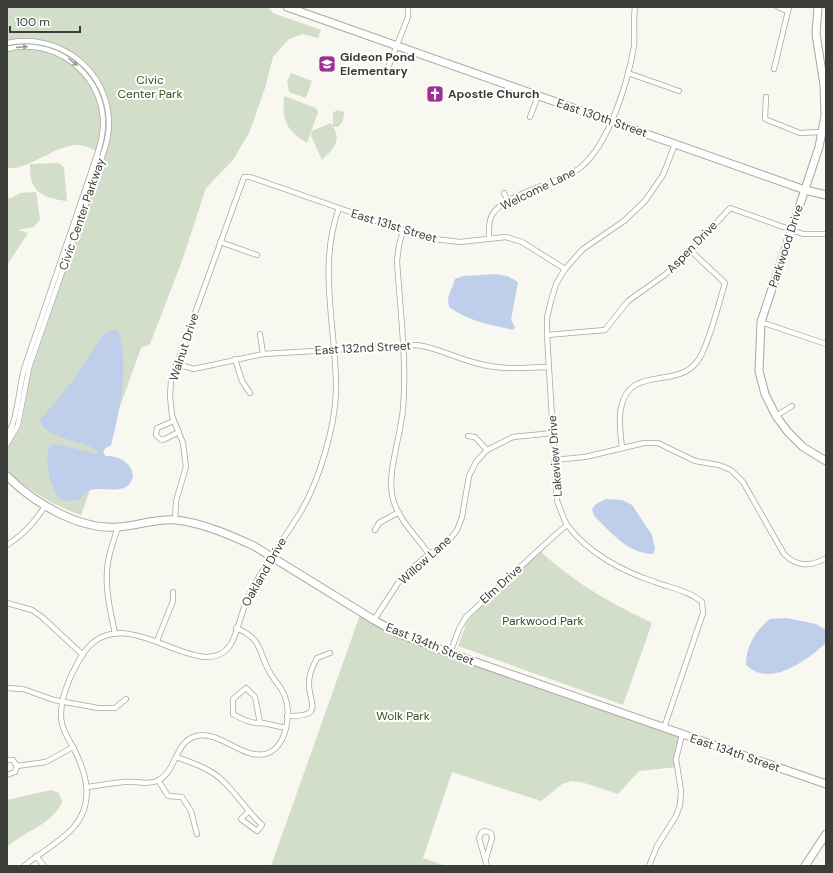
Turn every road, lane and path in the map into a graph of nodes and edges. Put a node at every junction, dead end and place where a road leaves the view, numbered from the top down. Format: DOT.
graph roads {
  1 [pos="288,7"];
  2 [pos="408,7"];
  3 [pos="635,7"];
  4 [pos="778,7"];
  5 [pos="818,7"];
  6 [pos="788,9"];
  7 [pos="7,44"];
  8 [pos="398,46"];
  9 [pos="7,49"];
  10 [pos="774,69"];
  11 [pos="386,73"];
  12 [pos="628,73"];
  13 [pos="679,92"];
  14 [pos="538,96"];
  15 [pos="766,97"];
  16 [pos="530,117"];
  17 [pos="611,121"];
  18 [pos="822,132"];
  19 [pos="676,144"];
  20 [pos="244,177"];
  21 [pos="805,190"];
  22 [pos="504,193"];
  23 [pos="826,195"];
  24 [pos="508,201"];
  25 [pos="339,208"];
  26 [pos="791,230"];
  27 [pos="403,231"];
  28 [pos="826,234"];
  29 [pos="489,239"];
  30 [pos="220,242"];
  31 [pos="691,251"];
  32 [pos="257,255"];
  33 [pos="565,269"];
  34 [pos="760,322"];
  35 [pos="260,334"];
  36 [pos="547,335"];
  37 [pos="826,344"];
  38 [pos="402,346"];
  39 [pos="334,350"];
  40 [pos="263,354"];
  41 [pos="235,359"];
  42 [pos="176,364"];
  43 [pos="549,367"];
  44 [pos="250,393"];
  45 [pos="792,406"];
  46 [pos="776,416"];
  47 [pos="174,421"];
  48 [pos="179,432"];
  49 [pos="553,433"];
  50 [pos="7,436"];
  51 [pos="468,436"];
  52 [pos="7,444"];
  53 [pos="622,448"];
  54 [pos="488,450"];
  55 [pos="554,460"];
  56 [pos="826,460"];
  57 [pos="7,476"];
  58 [pos="45,506"];
  59 [pos="399,512"];
  60 [pos="175,520"];
  61 [pos="567,525"];
  62 [pos="118,528"];
  63 [pos="375,530"];
  64 [pos="7,545"];
  65 [pos="429,554"];
  66 [pos="271,557"];
  67 [pos="826,558"];
  68 [pos="173,592"];
  69 [pos="7,603"];
  70 [pos="374,620"];
  71 [pos="236,628"];
  72 [pos="115,634"];
  73 [pos="157,641"];
  74 [pos="330,653"];
  75 [pos="450,653"];
  76 [pos="83,655"];
  77 [pos="7,688"];
  78 [pos="126,699"];
  79 [pos="62,702"];
  80 [pos="287,716"];
  81 [pos="260,724"];
  82 [pos="286,728"];
  83 [pos="664,728"];
  84 [pos="682,735"];
  85 [pos="73,747"];
  86 [pos="176,757"];
  87 [pos="7,760"];
  88 [pos="17,766"];
  89 [pos="7,775"];
  90 [pos="158,780"];
  91 [pos="826,784"];
  92 [pos="88,787"];
  93 [pos="248,812"];
  94 [pos="197,834"];
  95 [pos="826,834"];
  96 [pos="36,856"];
  97 [pos="486,859"];
  98 [pos="24,866"];
  99 [pos="44,866"];
  100 [pos="487,866"];
  101 [pos="649,866"];
  102 [pos="805,866"];
  1 -- 8 [label="street, East 130th Street"];
  2 -- 8 [label="street"];
  3 -- 12 [label="street, Welcome Lane"];
  4 -- 6 [label="street"];
  5 -- 18 [label="street, Parkwood Drive"];
  6 -- 10 [label="street"];
  7 -- 52 [label="street, Civic Center Parkway"];
  8 -- 11 [label="street"];
  8 -- 14 [label="street, East 130th Street"];
  9 -- 50 [label="street, Civic Center Parkway, one-way"];
  12 -- 13 [label="street"];
  12 -- 17 [label="street, Welcome Lane"];
  14 -- 16 [label="street"];
  14 -- 17 [label="street, East 130th Street"];
  15 -- 18 [label="street"];
  17 -- 19 [label="street, East 130th Street"];
  17 -- 24 [label="street, Welcome Lane"];
  18 -- 21 [label="street, Parkwood Drive"];
  19 -- 21 [label="street, East 130th Street"];
  19 -- 33 [label="street, Lakeview Drive"];
  20 -- 25 [label="street, East 131st Street"];
  20 -- 30 [label="street, Walnut Drive"];
  21 -- 23 [label="street, East 130th Street"];
  21 -- 26 [label="street, Parkwood Drive"];
  22 -- 24 [label="street"];
  24 -- 29 [label="street, Welcome Lane"];
  25 -- 27 [label="street, East 131st Street"];
  25 -- 39 [label="street, Oakland Drive"];
  26 -- 28 [label="street, Aspen Drive"];
  26 -- 31 [label="street, Aspen Drive"];
  26 -- 34 [label="street, Parkwood Drive"];
  27 -- 29 [label="street, East 131st Street"];
  27 -- 38 [label="street"];
  29 -- 33 [label="street, East 131st Street"];
  30 -- 32 [label="street"];
  30 -- 42 [label="street, Walnut Drive"];
  31 -- 36 [label="street, Aspen Drive"];
  31 -- 53 [label="street"];
  33 -- 36 [label="street, Lakeview Drive"];
  34 -- 37 [label="street"];
  34 -- 46 [label="street, Parkwood Drive"];
  35 -- 40 [label="street"];
  36 -- 43 [label="street, Lakeview Drive"];
  38 -- 39 [label="street, East 132nd Street"];
  38 -- 43 [label="street, East 132nd Street"];
  38 -- 59 [label="street"];
  39 -- 40 [label="street, East 132nd Street"];
  39 -- 66 [label="street, Oakland Drive"];
  40 -- 41 [label="street, East 132nd Street"];
  41 -- 42 [label="street, East 132nd Street"];
  41 -- 44 [label="street"];
  42 -- 47 [label="street, Walnut Drive"];
  43 -- 49 [label="street, Lakeview Drive"];
  45 -- 46 [label="street"];
  46 -- 56 [label="street, Parkwood Drive"];
  47 -- 48 [label="street, Walnut Drive"];
  47 -- 48 [label="street"];
  48 -- 60 [label="street, Walnut Drive"];
  49 -- 54 [label="street, Willow Lane"];
  49 -- 55 [label="street, Lakeview Drive"];
  51 -- 54 [label="street"];
  53 -- 55 [label="street"];
  53 -- 67 [label="street"];
  54 -- 65 [label="street, Willow Lane"];
  55 -- 61 [label="street, Lakeview Drive"];
  57 -- 58 [label="street, East 134th Street"];
  58 -- 62 [label="street, East 134th Street"];
  58 -- 64 [label="street"];
  59 -- 63 [label="street"];
  59 -- 65 [label="street"];
  60 -- 62 [label="street, East 134th Street"];
  60 -- 66 [label="street, East 134th Street"];
  61 -- 75 [label="street, Elm Drive"];
  61 -- 83 [label="street, Lakeview Drive"];
  62 -- 72 [label="street"];
  65 -- 70 [label="street, Willow Lane"];
  66 -- 70 [label="street, East 134th Street"];
  66 -- 71 [label="street, Oakland Drive"];
  68 -- 73 [label="street"];
  69 -- 76 [label="street"];
  70 -- 75 [label="street, East 134th Street"];
  71 -- 73 [label="street, Oakland Drive"];
  71 -- 80 [label="street"];
  72 -- 73 [label="street, Oakland Drive"];
  72 -- 76 [label="street, Oakland Drive"];
  74 -- 80 [label="street"];
  75 -- 83 [label="street, East 134th Street"];
  76 -- 79 [label="street, Oakland Drive"];
  77 -- 79 [label="street"];
  78 -- 79 [label="street"];
  79 -- 85 [label="street, Oakland Drive"];
  80 -- 82 [label="street"];
  81 -- 81 [label="street"];
  81 -- 82 [label="street"];
  82 -- 86 [label="street"];
  83 -- 84 [label="street, East 134th Street"];
  84 -- 91 [label="street, East 134th Street"];
  84 -- 101 [label="street"];
  85 -- 88 [label="street"];
  85 -- 92 [label="street, Oakland Drive"];
  86 -- 90 [label="street"];
  86 -- 93 [label="street"];
  87 -- 88 [label="street"];
  88 -- 89 [label="street"];
  90 -- 92 [label="street"];
  90 -- 94 [label="street"];
  92 -- 96 [label="street, Oakland Drive"];
  95 -- 102 [label="street"];
  96 -- 98 [label="street, Oakland Drive"];
  96 -- 99 [label="street"];
  97 -- 97 [label="street"];
  97 -- 100 [label="street"];
}
